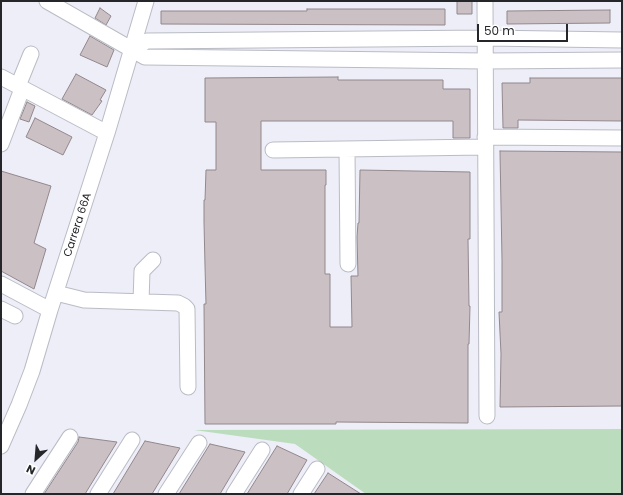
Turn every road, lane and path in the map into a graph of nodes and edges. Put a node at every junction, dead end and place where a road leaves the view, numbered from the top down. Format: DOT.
graph roads {
  1 [pos="47,1"];
  2 [pos="146,1"];
  3 [pos="485,1"];
  4 [pos="485,38"];
  5 [pos="622,40"];
  6 [pos="132,49"];
  7 [pos="31,54"];
  8 [pos="485,60"];
  9 [pos="622,60"];
  10 [pos="1,77"];
  11 [pos="20,87"];
  12 [pos="107,134"];
  13 [pos="622,138"];
  14 [pos="485,142"];
  15 [pos="1,143"];
  16 [pos="347,149"];
  17 [pos="273,150"];
  18 [pos="153,260"];
  19 [pos="348,264"];
  20 [pos="1,284"];
  21 [pos="56,292"];
  22 [pos="142,302"];
  23 [pos="1,309"];
  24 [pos="50,310"];
  25 [pos="15,316"];
  26 [pos="188,387"];
  27 [pos="487,416"];
  28 [pos="70,437"];
  29 [pos="132,440"];
  30 [pos="199,443"];
  31 [pos="1,446"];
  32 [pos="262,450"];
  33 [pos="317,469"];
  34 [pos="33,494"];
  35 [pos="98,494"];
  36 [pos="166,494"];
  37 [pos="234,494"];
  38 [pos="301,494"];
  1 -- 6 [label="street"];
  2 -- 6 [label="street, Carrera 66A"];
  3 -- 4 [label="street"];
  4 -- 5 [label="street"];
  4 -- 6 [label="street"];
  4 -- 8 [label="street"];
  6 -- 8 [label="street"];
  6 -- 12 [label="street, Carrera 66A"];
  7 -- 11 [label="street"];
  8 -- 9 [label="street"];
  8 -- 14 [label="street"];
  10 -- 11 [label="street"];
  11 -- 12 [label="street"];
  11 -- 15 [label="street"];
  12 -- 21 [label="street, Carrera 66A"];
  13 -- 14 [label="street"];
  14 -- 16 [label="street"];
  14 -- 27 [label="street"];
  16 -- 17 [label="street"];
  16 -- 19 [label="street"];
  18 -- 22 [label="street"];
  20 -- 24 [label="street"];
  21 -- 22 [label="street"];
  21 -- 24 [label="street, Carrera 66A"];
  22 -- 26 [label="street"];
  23 -- 25 [label="street"];
  24 -- 31 [label="street, Carrera 66A"];
  28 -- 34 [label="street"];
  29 -- 35 [label="street"];
  30 -- 36 [label="street"];
  32 -- 37 [label="street"];
  33 -- 38 [label="street"];
}
